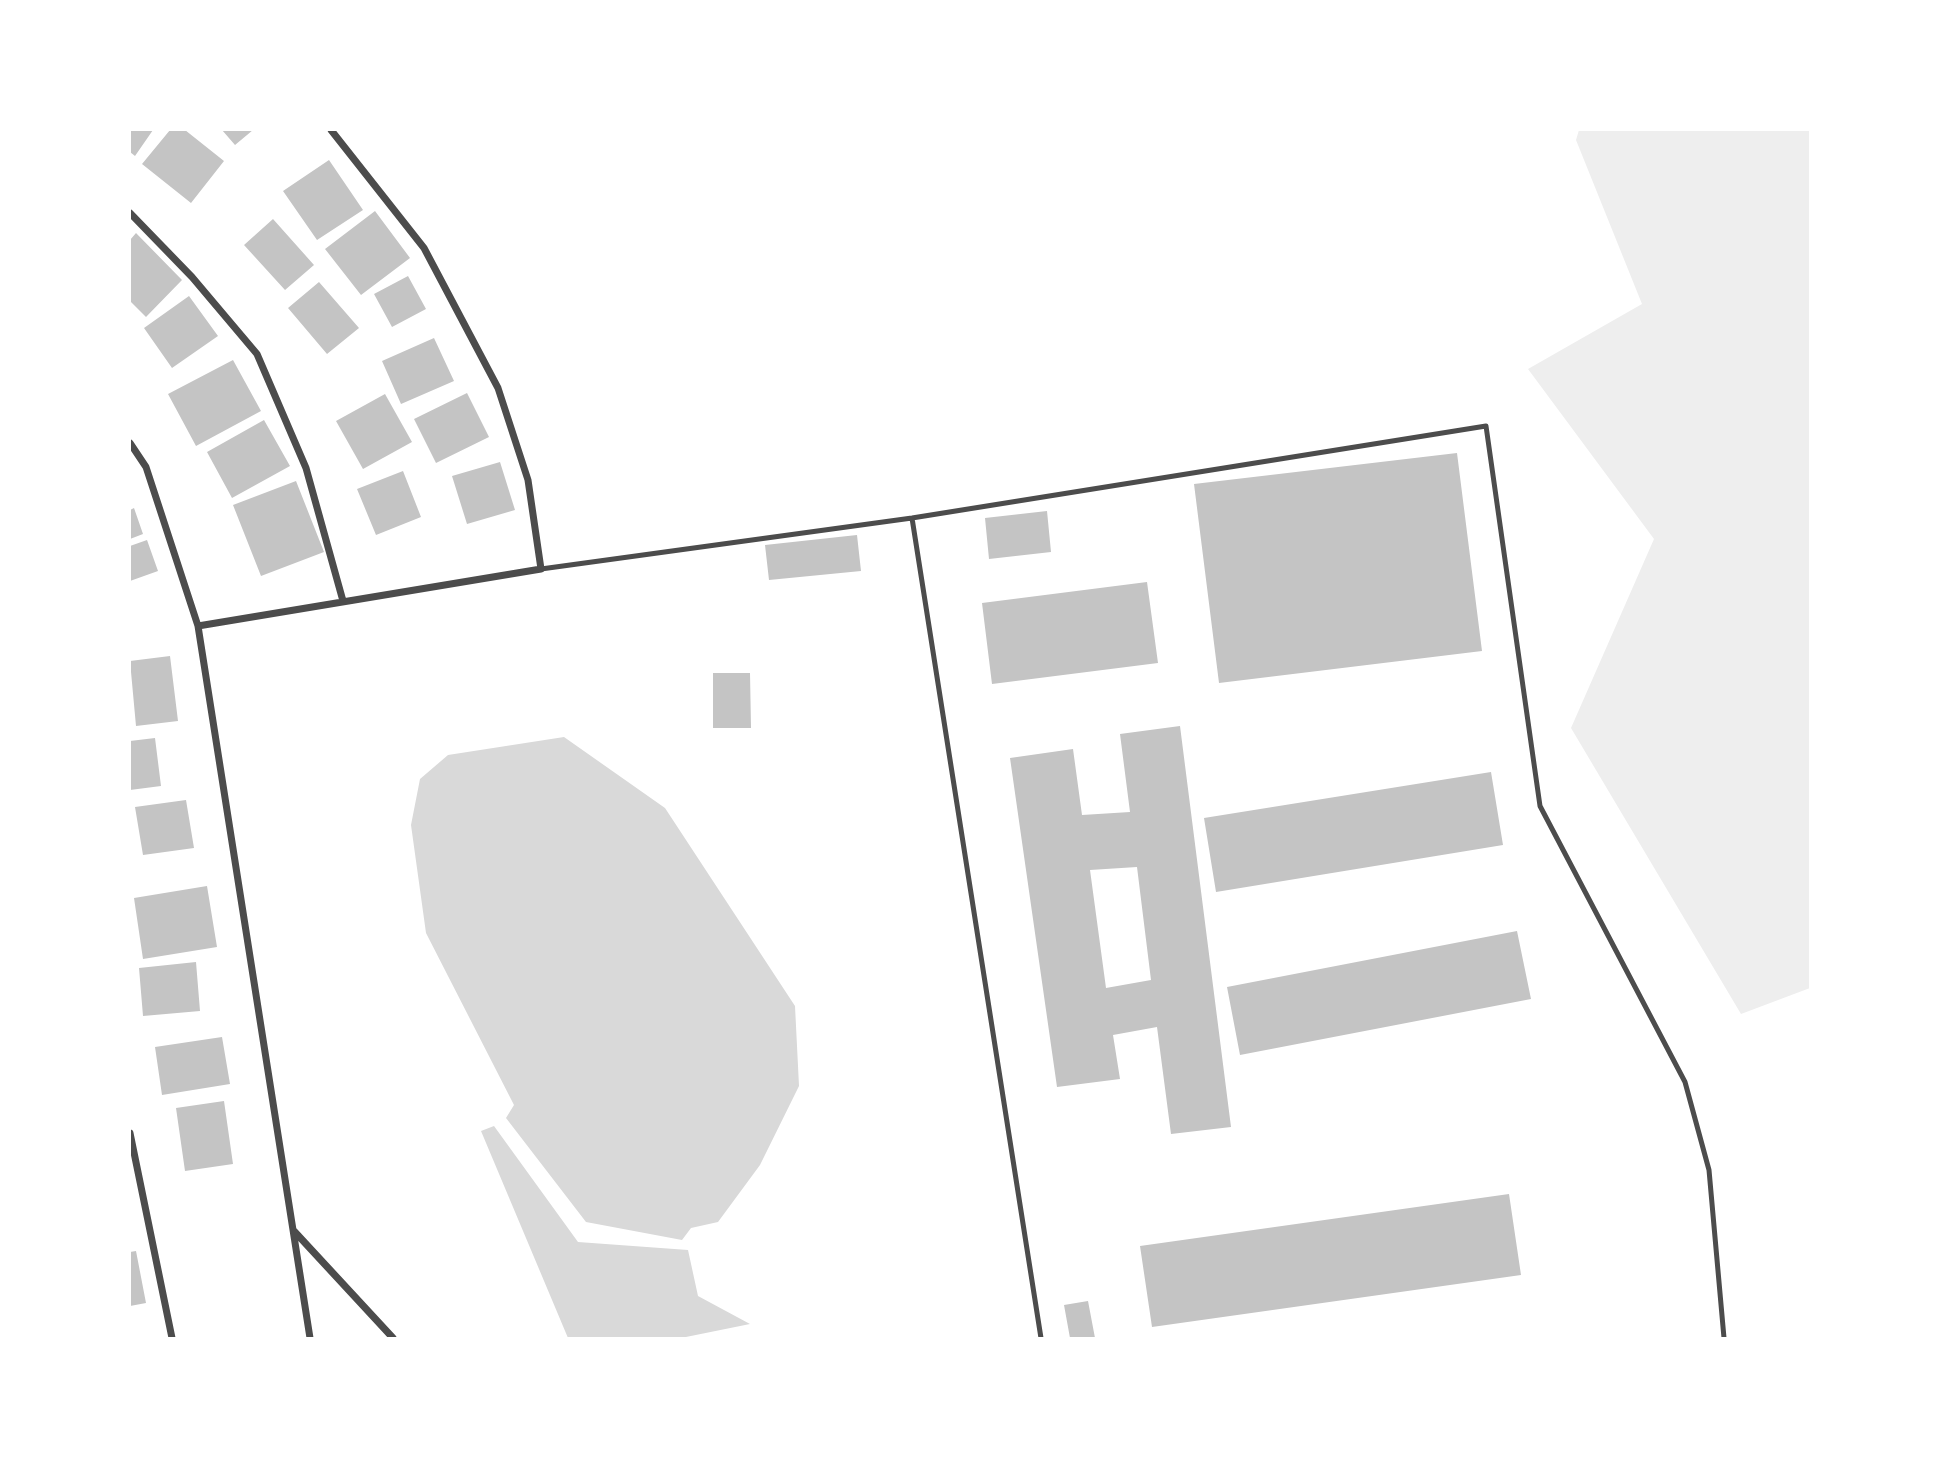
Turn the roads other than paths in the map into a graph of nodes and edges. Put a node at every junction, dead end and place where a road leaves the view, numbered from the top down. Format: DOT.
graph roads {
  1 [pos="331,130"];
  2 [pos="130,213"];
  3 [pos="130,443"];
  4 [pos="912,518"];
  5 [pos="541,569"];
  6 [pos="343,601"];
  7 [pos="198,626"];
  8 [pos="130,1133"];
  9 [pos="293,1230"];
  10 [pos="172,1339"];
  11 [pos="310,1339"];
  12 [pos="393,1339"];
  13 [pos="1041,1339"];
  14 [pos="1724,1339"];
  1 -- 5 [label="street"];
  2 -- 6 [label="street"];
  3 -- 7 [label="street"];
  4 -- 5 [label="lane"];
  4 -- 13 [label="lane"];
  4 -- 14 [label="lane"];
  5 -- 6 [label="street"];
  6 -- 7 [label="street"];
  7 -- 9 [label="street"];
  8 -- 10 [label="street"];
  9 -- 11 [label="street"];
  9 -- 12 [label="street"];
}
